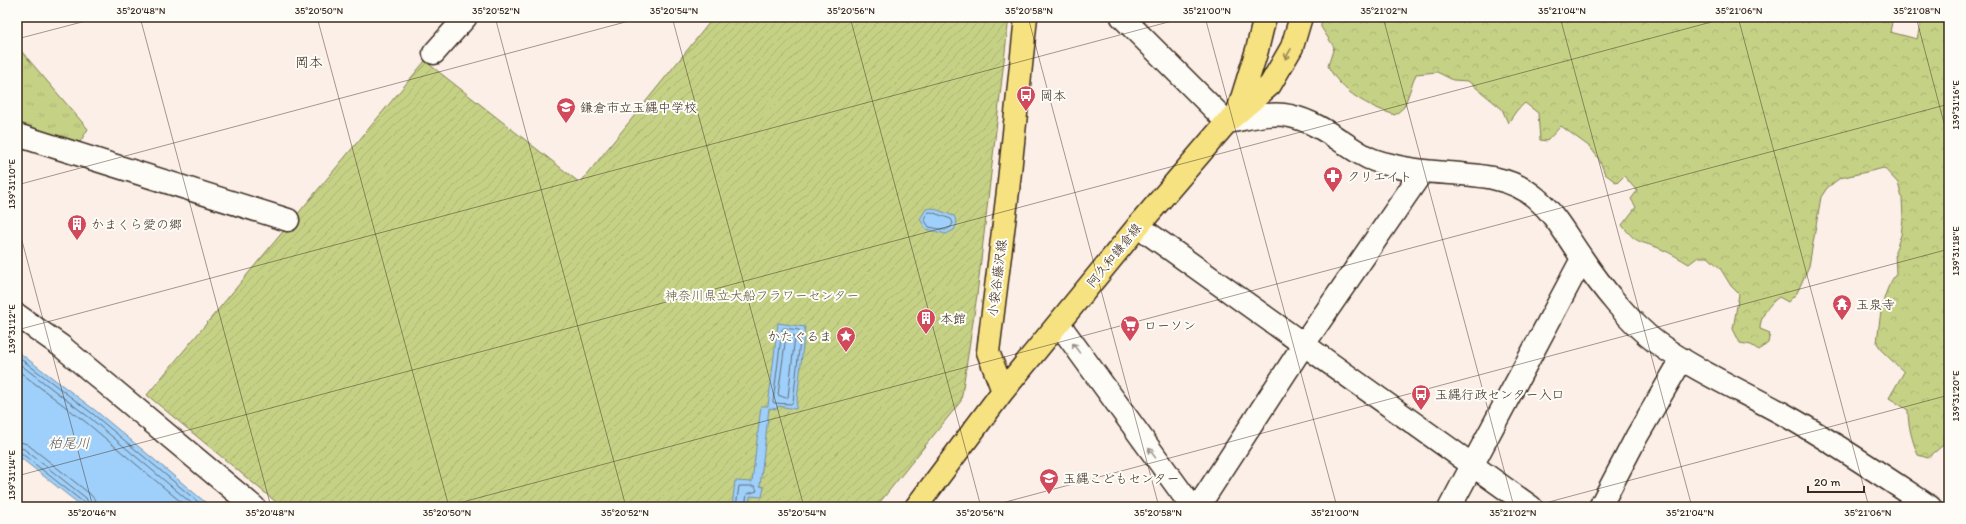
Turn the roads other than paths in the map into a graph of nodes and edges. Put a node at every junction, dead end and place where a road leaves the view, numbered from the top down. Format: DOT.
graph roads {
  1 [pos="466,17"];
  2 [pos="1026,17"];
  3 [pos="1122,17"];
  4 [pos="1266,17"];
  5 [pos="1301,17"];
  6 [pos="434,53"];
  7 [pos="1232,116"];
  8 [pos="17,135"];
  9 [pos="1422,172"];
  10 [pos="288,220"];
  11 [pos="1138,226"];
  12 [pos="1582,259"];
  13 [pos="17,315"];
  14 [pos="1059,324"];
  15 [pos="1304,344"];
  16 [pos="1682,359"];
  17 [pos="1003,391"];
  18 [pos="1473,465"];
  19 [pos="254,507"];
  20 [pos="916,507"];
  21 [pos="1192,507"];
  22 [pos="1198,507"];
  23 [pos="1450,507"];
  24 [pos="1531,507"];
  25 [pos="1600,507"];
  26 [pos="1930,507"];
  1 -- 6 [label="street"];
  2 -- 17 [label="main road, 小袋谷藤沢線"];
  3 -- 7 [label="street"];
  4 -- 7 [label="main road, 阿久和鎌倉線"];
  5 -- 7 [label="main road, 阿久和鎌倉線, one-way"];
  7 -- 9 [label="street"];
  7 -- 11 [label="main road, 阿久和鎌倉線"];
  8 -- 10 [label="street"];
  9 -- 12 [label="street"];
  9 -- 15 [label="street"];
  11 -- 14 [label="main road, 阿久和鎌倉線"];
  11 -- 15 [label="street"];
  12 -- 16 [label="street"];
  12 -- 18 [label="street"];
  13 -- 19 [label="street"];
  14 -- 17 [label="main road, 阿久和鎌倉線"];
  21 -- 14 [label="street, one-way"];
  15 -- 18 [label="street"];
  15 -- 22 [label="street"];
  16 -- 25 [label="street"];
  16 -- 26 [label="street"];
  17 -- 20 [label="main road"];
  18 -- 23 [label="street"];
  18 -- 24 [label="street"];
}
